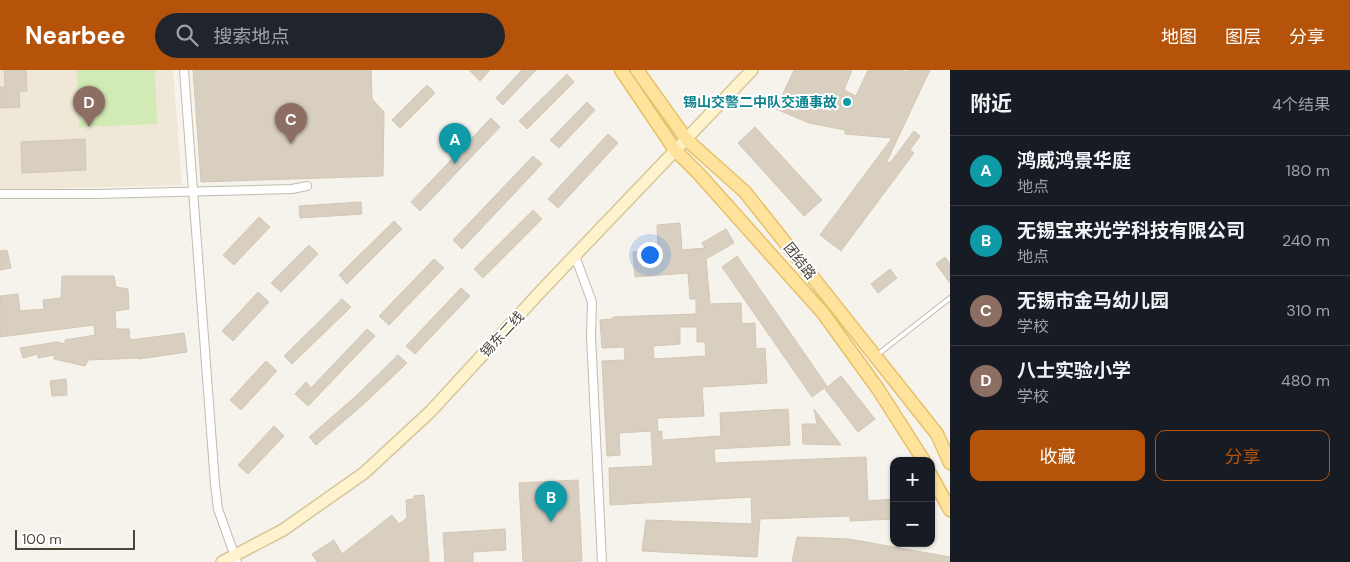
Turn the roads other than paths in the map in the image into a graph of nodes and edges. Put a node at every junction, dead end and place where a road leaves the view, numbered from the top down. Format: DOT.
graph roads {
  1 [pos="184,70"];
  2 [pos="621,70"];
  3 [pos="637,70"];
  4 [pos="752,70"];
  5 [pos="687,140"];
  6 [pos="675,150"];
  7 [pos="307,186"];
  8 [pos="192,190"];
  9 [pos="0,194"];
  10 [pos="575,256"];
  11 [pos="950,298"];
  12 [pos="876,356"];
  13 [pos="921,457"];
  14 [pos="950,463"];
  15 [pos="935,482"];
  16 [pos="950,510"];
  17 [pos="236,559"];
  18 [pos="222,562"];
  19 [pos="602,562"];
  1 -- 8 [label="street"];
  2 -- 6 [label="main road, 团结路"];
  3 -- 5 [label="main road, 团结路"];
  4 -- 5 [label="main road, 锡东二线"];
  5 -- 6 [label="main road, 锡东二线"];
  5 -- 12 [label="main road, 团结路"];
  6 -- 10 [label="main road, 锡东二线"];
  6 -- 13 [label="main road, 团结路"];
  7 -- 8 [label="street"];
  8 -- 9 [label="street"];
  8 -- 17 [label="street"];
  10 -- 17 [label="main road, 锡东二线"];
  10 -- 19 [label="street"];
  11 -- 12 [label="lane"];
  12 -- 14 [label="main road, 团结路"];
  15 -- 16 [label="main road"];
  17 -- 18 [label="main road, 锡东二线"];
}
